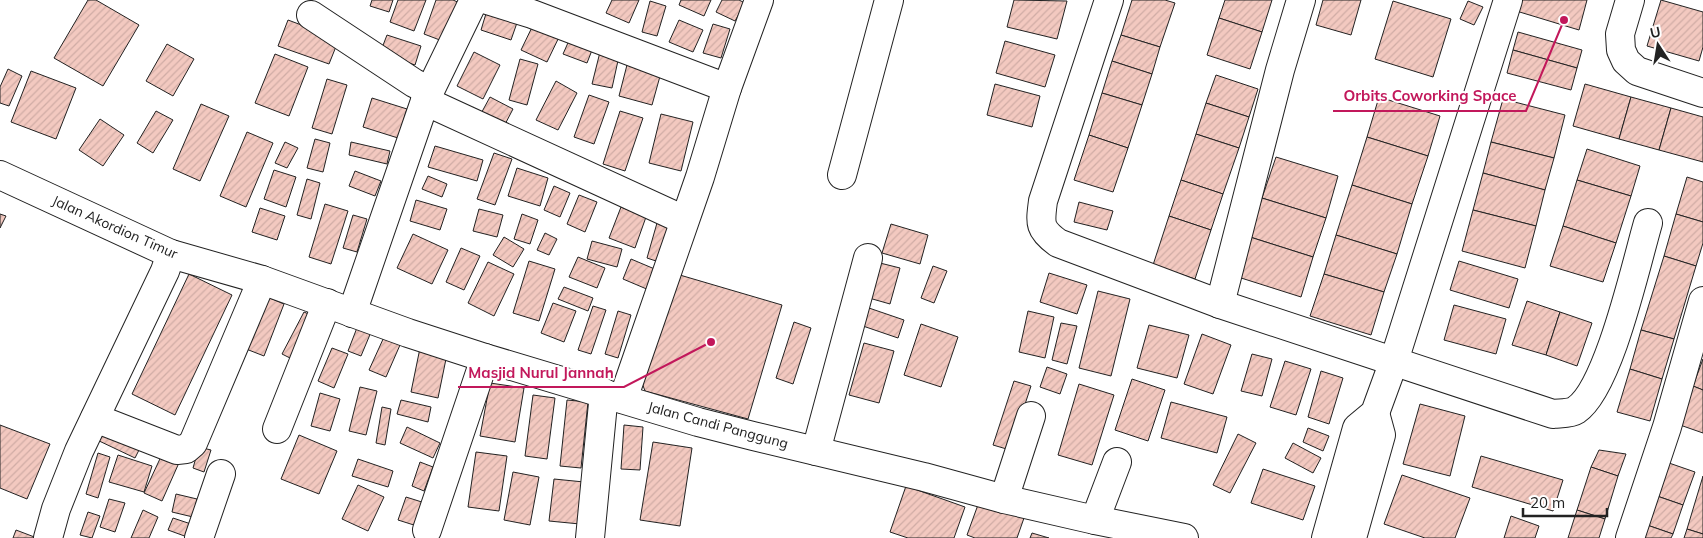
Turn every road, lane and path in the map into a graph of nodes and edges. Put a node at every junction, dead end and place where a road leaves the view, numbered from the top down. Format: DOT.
graph roads {
  1 [pos="474,0"];
  2 [pos="488,0"];
  3 [pos="759,0"];
  4 [pos="889,0"];
  5 [pos="1109,0"];
  6 [pos="1301,0"];
  7 [pos="1508,0"];
  8 [pos="1630,0"];
  9 [pos="534,7"];
  10 [pos="310,15"];
  11 [pos="727,88"];
  12 [pos="1703,94"];
  13 [pos="428,96"];
  14 [pos="0,175"];
  15 [pos="842,175"];
  16 [pos="684,220"];
  17 [pos="1648,223"];
  18 [pos="171,254"];
  19 [pos="868,258"];
  20 [pos="262,280"];
  21 [pos="1703,301"];
  22 [pos="1220,304"];
  23 [pos="339,308"];
  24 [pos="485,358"];
  25 [pos="1394,361"];
  26 [pos="614,396"];
  27 [pos="1374,413"];
  28 [pos="1031,416"];
  29 [pos="95,418"];
  30 [pos="277,429"];
  31 [pos="816,451"];
  32 [pos="1117,462"];
  33 [pos="221,474"];
  34 [pos="1004,499"];
  35 [pos="1095,520"];
  36 [pos="427,530"];
  37 [pos="48,538"];
  38 [pos="199,538"];
  39 [pos="590,538"];
  40 [pos="1184,538"];
  41 [pos="1326,538"];
  42 [pos="1352,538"];
  43 [pos="1630,538"];
  1 -- 13 [label="street"];
  2 -- 9 [label="street"];
  3 -- 11 [label="street"];
  4 -- 15 [label="street"];
  5 -- 22 [label="street"];
  6 -- 22 [label="street"];
  7 -- 25 [label="street"];
  8 -- 12 [label="street"];
  9 -- 11 [label="street"];
  10 -- 13 [label="street"];
  11 -- 16 [label="street"];
  13 -- 16 [label="street"];
  13 -- 23 [label="street"];
  14 -- 18 [label="street, Jalan Akordion Timur"];
  16 -- 26 [label="street"];
  17 -- 25 [label="street"];
  18 -- 20 [label="street, Jalan Akordion Timur"];
  18 -- 29 [label="street"];
  19 -- 31 [label="street"];
  20 -- 23 [label="street, Jalan Candi Panggung"];
  20 -- 29 [label="street"];
  21 -- 43 [label="street"];
  22 -- 25 [label="street"];
  23 -- 24 [label="street, Jalan Candi Panggung"];
  23 -- 30 [label="street"];
  24 -- 26 [label="street, Jalan Candi Panggung"];
  24 -- 36 [label="street"];
  25 -- 27 [label="street"];
  26 -- 31 [label="street, Jalan Candi Panggung"];
  26 -- 39 [label="street"];
  27 -- 41 [label="street"];
  27 -- 42 [label="street"];
  28 -- 34 [label="street"];
  29 -- 37 [label="street"];
  31 -- 34 [label="street, Jalan Candi Panggung"];
  32 -- 35 [label="street"];
  33 -- 38 [label="street"];
  34 -- 35 [label="street, Jalan Candi Panggung"];
  35 -- 40 [label="street, Jalan Candi Panggung"];
}
